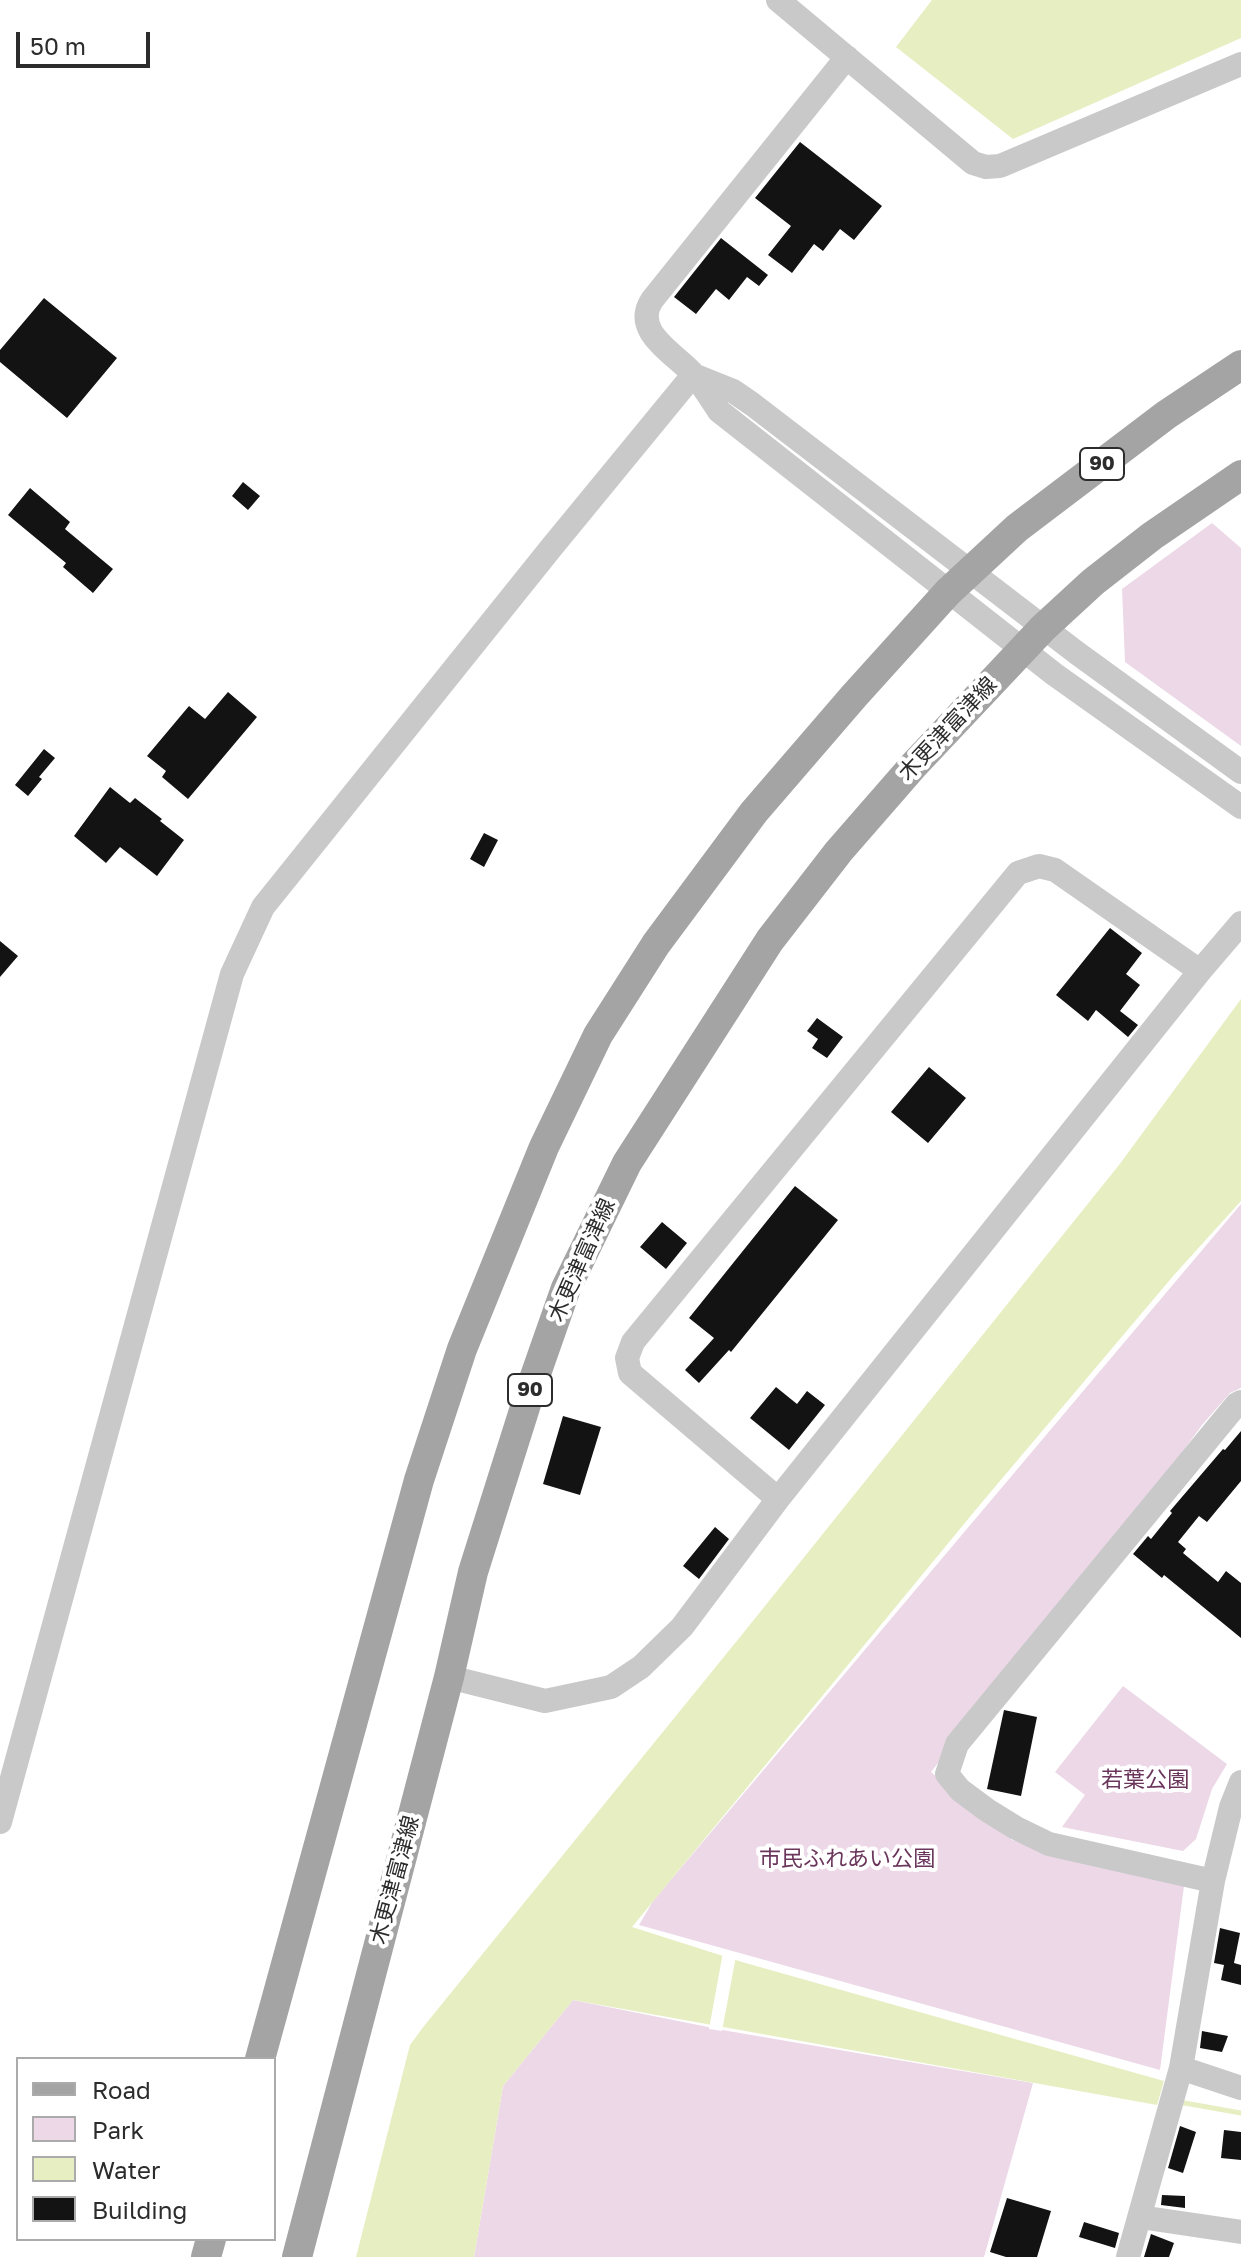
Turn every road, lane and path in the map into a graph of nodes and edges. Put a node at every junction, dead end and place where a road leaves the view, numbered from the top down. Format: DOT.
graph roads {
  1 [pos="778,0"];
  2 [pos="847,57"];
  3 [pos="1241,64"];
  4 [pos="1241,365"];
  5 [pos="693,375"];
  6 [pos="1241,475"];
  7 [pos="959,582"];
  8 [pos="1043,628"];
  9 [pos="1022,649"];
  10 [pos="1241,772"];
  11 [pos="1241,807"];
  12 [pos="1241,923"];
  13 [pos="1200,971"];
  14 [pos="1241,1402"];
  15 [pos="778,1499"];
  16 [pos="449,1677"];
  17 [pos="1241,1782"];
  18 [pos="1236,1814"];
  19 [pos="0,1822"];
  20 [pos="1213,1881"];
  21 [pos="261,2057"];
  22 [pos="1180,2073"];
  23 [pos="1241,2088"];
  24 [pos="1140,2217"];
  25 [pos="1241,2232"];
  26 [pos="297,2257"];
  27 [pos="1128,2257"];
  1 -- 2 [label="street"];
  2 -- 3 [label="street"];
  2 -- 5 [label="street"];
  4 -- 7 [label="main road, 90"];
  5 -- 7 [label="street"];
  5 -- 19 [label="street"];
  6 -- 8 [label="main road, 木更津富津線 / 90"];
  7 -- 8 [label="street"];
  7 -- 9 [label="street"];
  7 -- 21 [label="main road, 90"];
  8 -- 9 [label="main road, 木更津富津線 / 90"];
  8 -- 10 [label="street"];
  9 -- 11 [label="street"];
  9 -- 16 [label="main road, 木更津富津線 / 90"];
  12 -- 13 [label="street"];
  13 -- 15 [label="street"];
  13 -- 15 [label="street"];
  14 -- 20 [label="street"];
  15 -- 16 [label="street"];
  16 -- 26 [label="main road, 木更津富津線 / 90"];
  17 -- 18 [label="street"];
  18 -- 20 [label="street"];
  20 -- 22 [label="street"];
  22 -- 23 [label="street"];
  22 -- 24 [label="street"];
  24 -- 25 [label="street"];
  24 -- 27 [label="street"];
}
